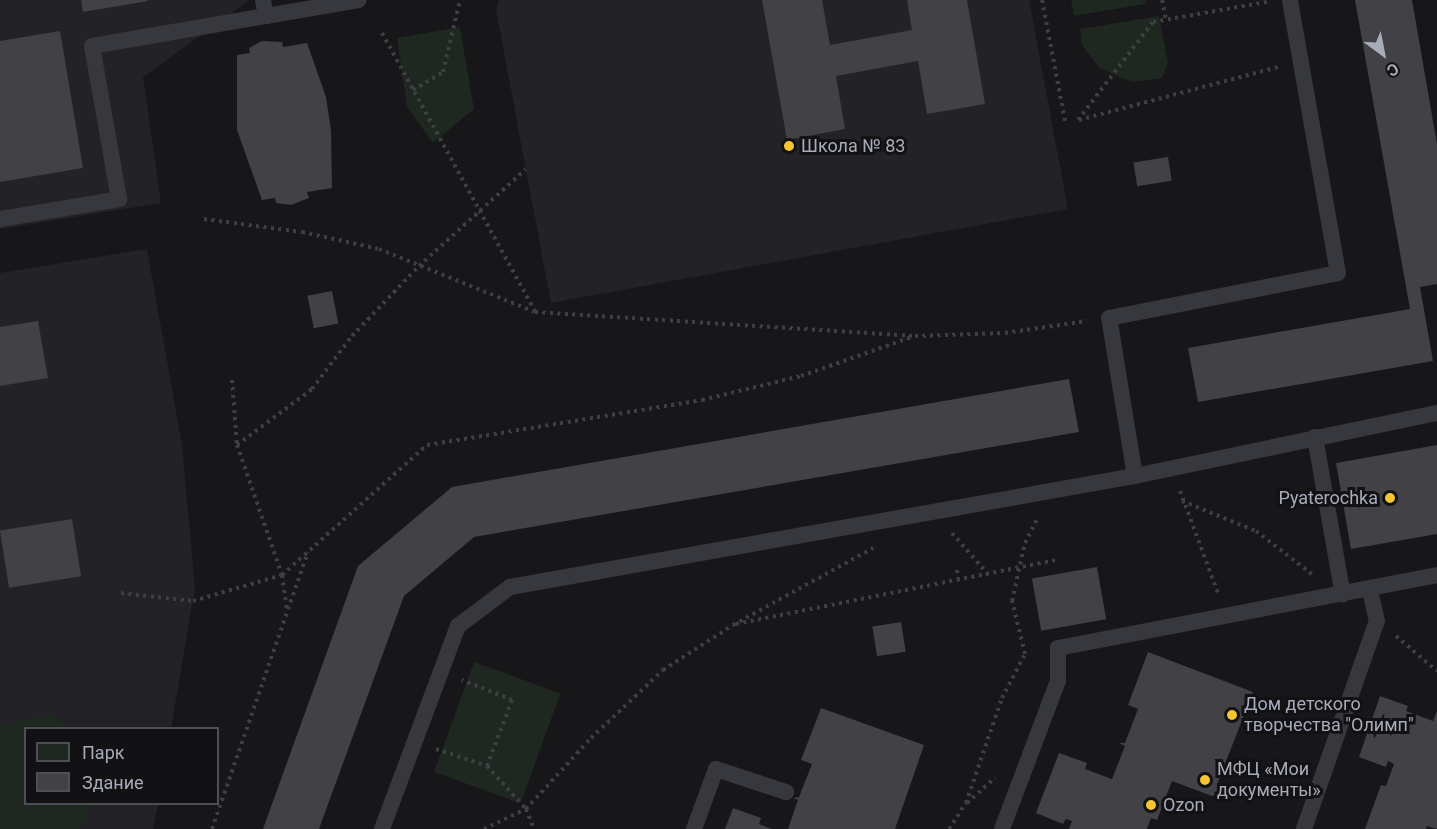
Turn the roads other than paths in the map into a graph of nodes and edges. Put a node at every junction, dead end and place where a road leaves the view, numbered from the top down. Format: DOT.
graph roads {
  1 [pos="359,0"];
  2 [pos="1290,0"];
  3 [pos="265,8"];
  4 [pos="0,219"];
  5 [pos="1437,413"];
  6 [pos="1315,437"];
  7 [pos="1135,476"];
  8 [pos="1437,574"];
  9 [pos="1370,590"];
  10 [pos="1343,595"];
  11 [pos="786,792"];
  12 [pos="382,829"];
  13 [pos="694,829"];
  14 [pos="1002,829"];
  15 [pos="1304,829"];
  1 -- 3 [label="lane"];
  2 -- 7 [label="lane"];
  3 -- 4 [label="lane"];
  5 -- 6 [label="lane"];
  6 -- 7 [label="lane"];
  6 -- 10 [label="lane"];
  7 -- 12 [label="lane"];
  8 -- 9 [label="lane"];
  9 -- 10 [label="lane"];
  9 -- 15 [label="lane"];
  10 -- 14 [label="lane"];
  11 -- 13 [label="lane"];
}
